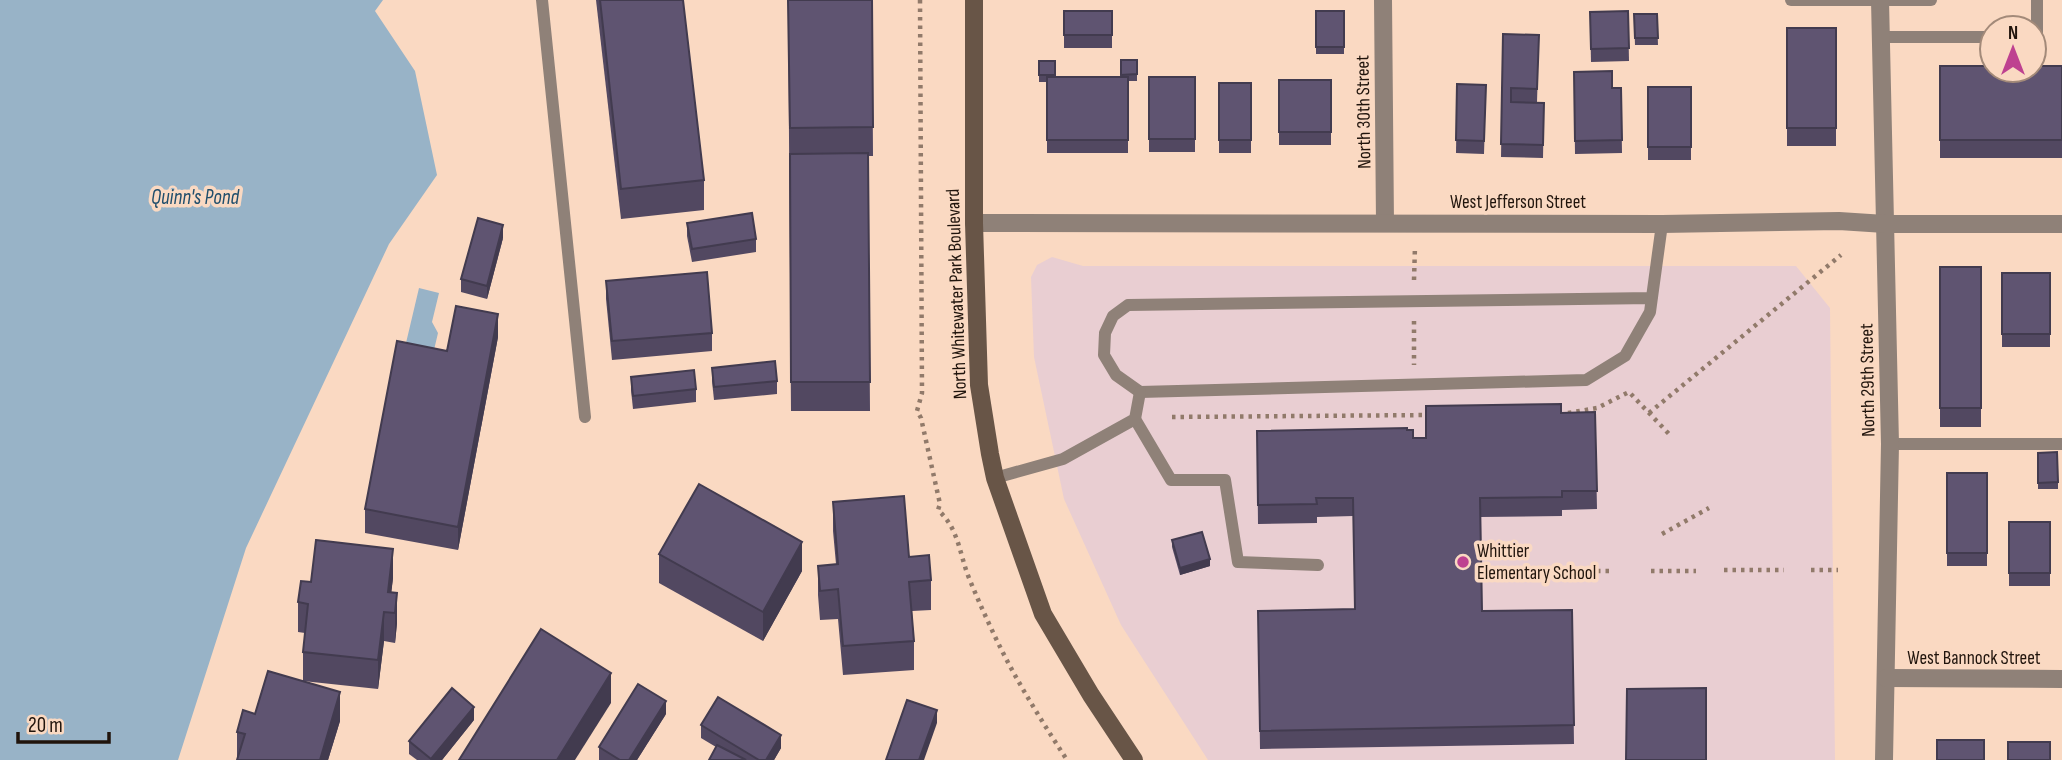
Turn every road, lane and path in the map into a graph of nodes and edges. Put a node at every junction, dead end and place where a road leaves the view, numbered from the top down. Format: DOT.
graph roads {
  1 [pos="542,0"];
  2 [pos="920,0"];
  3 [pos="974,0"];
  4 [pos="1383,0"];
  5 [pos="1791,0"];
  6 [pos="1881,0"];
  7 [pos="1931,0"];
  8 [pos="1882,37"];
  9 [pos="1978,37"];
  10 [pos="974,223"];
  11 [pos="1385,223"];
  12 [pos="1662,224"];
  13 [pos="1885,224"];
  14 [pos="2062,224"];
  15 [pos="1415,238"];
  16 [pos="1841,256"];
  17 [pos="1414,288"];
  18 [pos="1652,298"];
  19 [pos="1414,313"];
  20 [pos="1414,368"];
  21 [pos="1140,392"];
  22 [pos="1414,407"];
  23 [pos="1649,413"];
  24 [pos="1566,414"];
  25 [pos="1414,415"];
  26 [pos="1441,415"];
  27 [pos="584,417"];
  28 [pos="1172,417"];
  29 [pos="1135,419"];
  30 [pos="1670,435"];
  31 [pos="1890,444"];
  32 [pos="2062,444"];
  33 [pos="995,478"];
  34 [pos="1709,508"];
  35 [pos="1662,534"];
  36 [pos="1318,565"];
  37 [pos="1724,570"];
  38 [pos="1784,570"];
  39 [pos="1811,570"];
  40 [pos="1838,570"];
  41 [pos="1597,571"];
  42 [pos="1610,571"];
  43 [pos="1651,571"];
  44 [pos="1696,571"];
  45 [pos="1886,678"];
  46 [pos="2062,679"];
  47 [pos="1067,760"];
  48 [pos="1134,760"];
  49 [pos="1884,760"];
  1 -- 27 [label="lane"];
  2 -- 47 [label="path"];
  3 -- 10 [label="street, North Whitewater Park Boulevard"];
  4 -- 11 [label="street, North 30th Street"];
  5 -- 6 [label="lane"];
  6 -- 7 [label="lane"];
  6 -- 8 [label="street, North 29th Street"];
  8 -- 9 [label="lane"];
  8 -- 13 [label="street, North 29th Street"];
  10 -- 11 [label="street, West Jefferson Street"];
  10 -- 33 [label="street, North Whitewater Park Boulevard"];
  11 -- 12 [label="street, West Jefferson Street"];
  12 -- 13 [label="street, West Jefferson Street"];
  12 -- 18 [label="lane"];
  13 -- 14 [label="street, West Jefferson Street"];
  13 -- 31 [label="street, North 29th Street"];
  15 -- 17 [label="path"];
  16 -- 23 [label="path"];
  18 -- 21 [label="lane"];
  18 -- 21 [label="lane"];
  19 -- 20 [label="path"];
  21 -- 29 [label="lane"];
  22 -- 25 [label="path"];
  23 -- 24 [label="path"];
  23 -- 30 [label="path"];
  25 -- 26 [label="path"];
  25 -- 28 [label="path"];
  29 -- 33 [label="lane"];
  29 -- 36 [label="lane"];
  31 -- 32 [label="lane"];
  31 -- 45 [label="street, North 29th Street"];
  33 -- 48 [label="street, North Whitewater Park Boulevard"];
  34 -- 35 [label="path"];
  37 -- 38 [label="path"];
  39 -- 40 [label="path"];
  41 -- 42 [label="path"];
  43 -- 44 [label="path"];
  45 -- 46 [label="street, West Bannock Street"];
  45 -- 49 [label="street, North 29th Street"];
}
